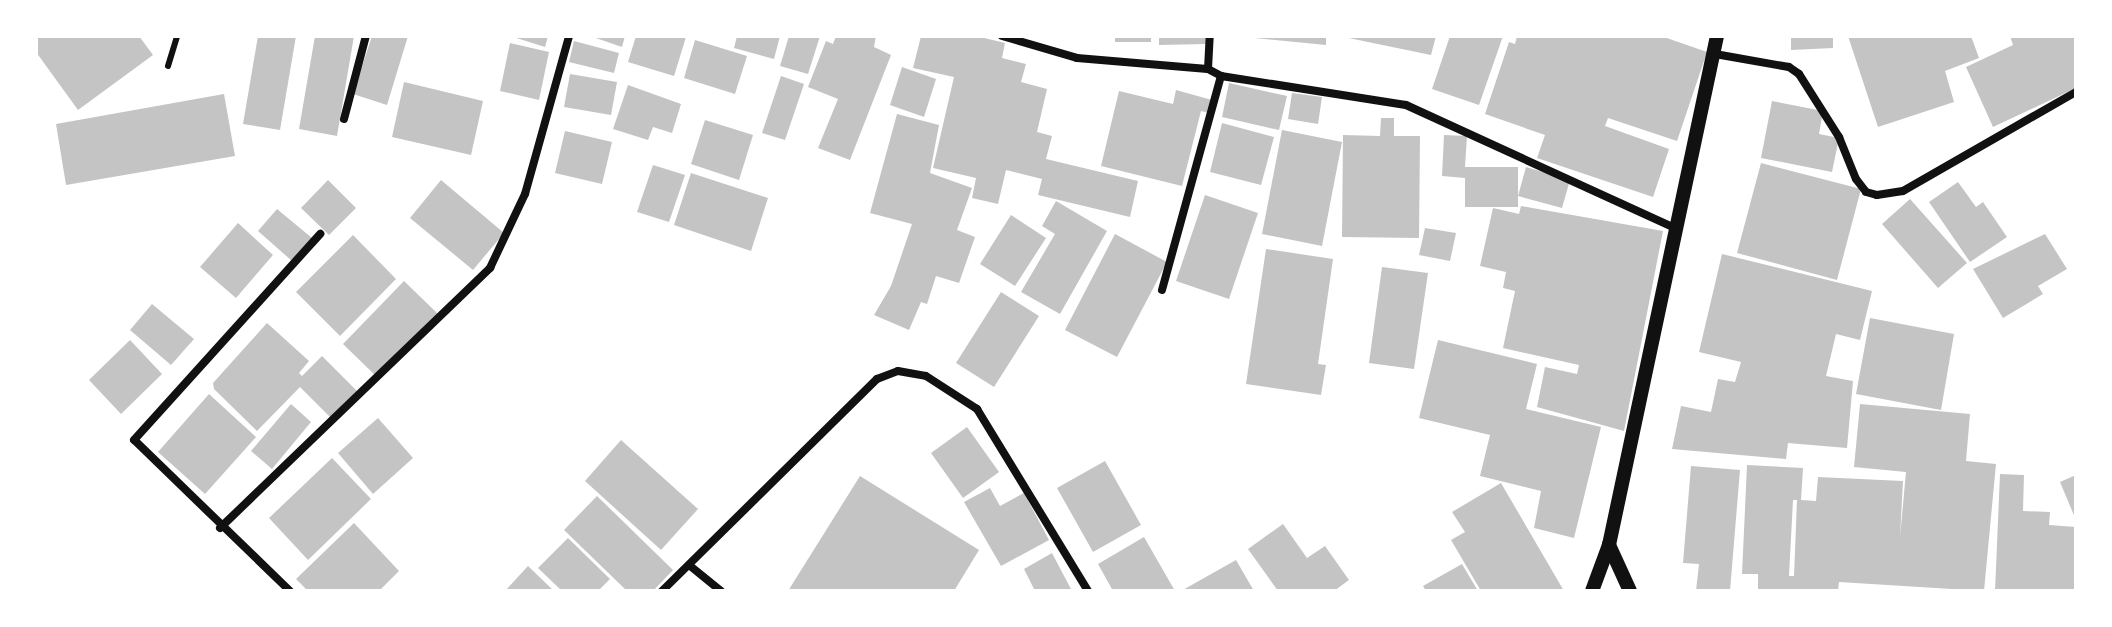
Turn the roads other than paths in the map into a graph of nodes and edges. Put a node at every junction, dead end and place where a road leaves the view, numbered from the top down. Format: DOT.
graph roads {
  1 [pos="177,36"];
  2 [pos="366,36"];
  3 [pos="569,36"];
  4 [pos="1002,36"];
  5 [pos="1210,36"];
  6 [pos="1717,36"];
  7 [pos="1715,54"];
  8 [pos="168,66"];
  9 [pos="1208,69"];
  10 [pos="1221,76"];
  11 [pos="2076,92"];
  12 [pos="344,119"];
  13 [pos="1675,228"];
  14 [pos="320,234"];
  15 [pos="1162,290"];
  16 [pos="220,528"];
  17 [pos="1609,545"];
  18 [pos="689,565"];
  19 [pos="290,591"];
  20 [pos="662,591"];
  21 [pos="721,591"];
  22 [pos="1088,591"];
  23 [pos="1592,591"];
  24 [pos="1630,591"];
  1 -- 8 [label="lane"];
  2 -- 12 [label="street"];
  3 -- 16 [label="street"];
  4 -- 9 [label="street"];
  5 -- 9 [label="street"];
  6 -- 7 [label="street"];
  7 -- 11 [label="street"];
  7 -- 13 [label="street"];
  9 -- 10 [label="street"];
  10 -- 13 [label="street"];
  10 -- 15 [label="street"];
  13 -- 17 [label="street"];
  14 -- 16 [label="street"];
  16 -- 19 [label="street"];
  17 -- 23 [label="street"];
  17 -- 24 [label="street"];
  18 -- 20 [label="street"];
  18 -- 21 [label="street"];
  18 -- 22 [label="street"];
}
